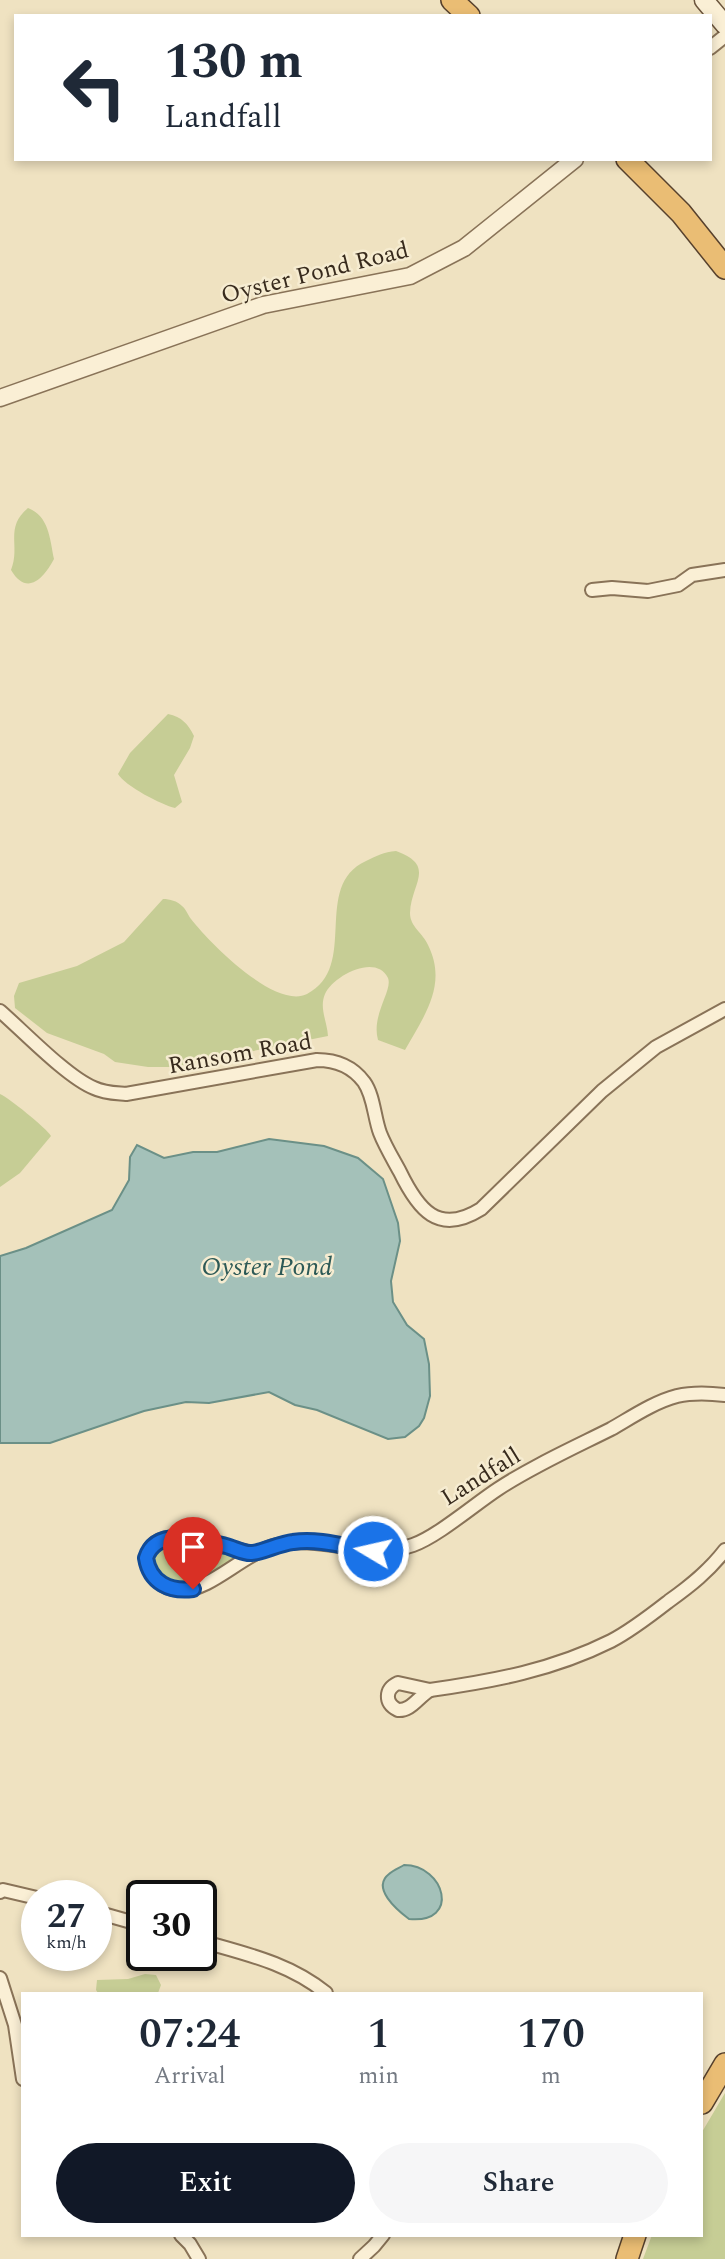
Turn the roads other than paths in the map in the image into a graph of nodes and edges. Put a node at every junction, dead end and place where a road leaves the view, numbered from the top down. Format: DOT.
graph roads {
  1 [pos="452,0"];
  2 [pos="704,0"];
  3 [pos="467,14"];
  4 [pos="725,25"];
  5 [pos="573,161"];
  6 [pos="628,161"];
  7 [pos="725,268"];
  8 [pos="0,398"];
  9 [pos="725,570"];
  10 [pos="592,590"];
  11 [pos="725,1009"];
  12 [pos="0,1011"];
  13 [pos="725,1395"];
  14 [pos="725,1550"];
  15 [pos="252,1553"];
  16 [pos="430,1690"];
  17 [pos="1,1890"];
  18 [pos="21,1894"];
  19 [pos="217,1945"];
  20 [pos="0,1978"];
  21 [pos="325,1992"];
  22 [pos="725,2064"];
  23 [pos="21,2066"];
  24 [pos="703,2101"];
  25 [pos="183,2237"];
  26 [pos="381,2237"];
  27 [pos="634,2237"];
  28 [pos="199,2259"];
  29 [pos="360,2259"];
  30 [pos="627,2259"];
  1 -- 3 [label="highway"];
  2 -- 4 [label="main road"];
  5 -- 8 [label="street, Oyster Pond Road"];
  6 -- 7 [label="highway"];
  9 -- 10 [label="street"];
  11 -- 12 [label="street, Ransom Road"];
  13 -- 15 [label="street, Landfall"];
  14 -- 16 [label="street"];
  15 -- 15 [label="street, Landfall"];
  17 -- 18 [label="street"];
  19 -- 21 [label="street"];
  20 -- 23 [label="street"];
  22 -- 24 [label="highway"];
  25 -- 28 [label="street"];
  26 -- 29 [label="street"];
  27 -- 30 [label="highway"];
}
